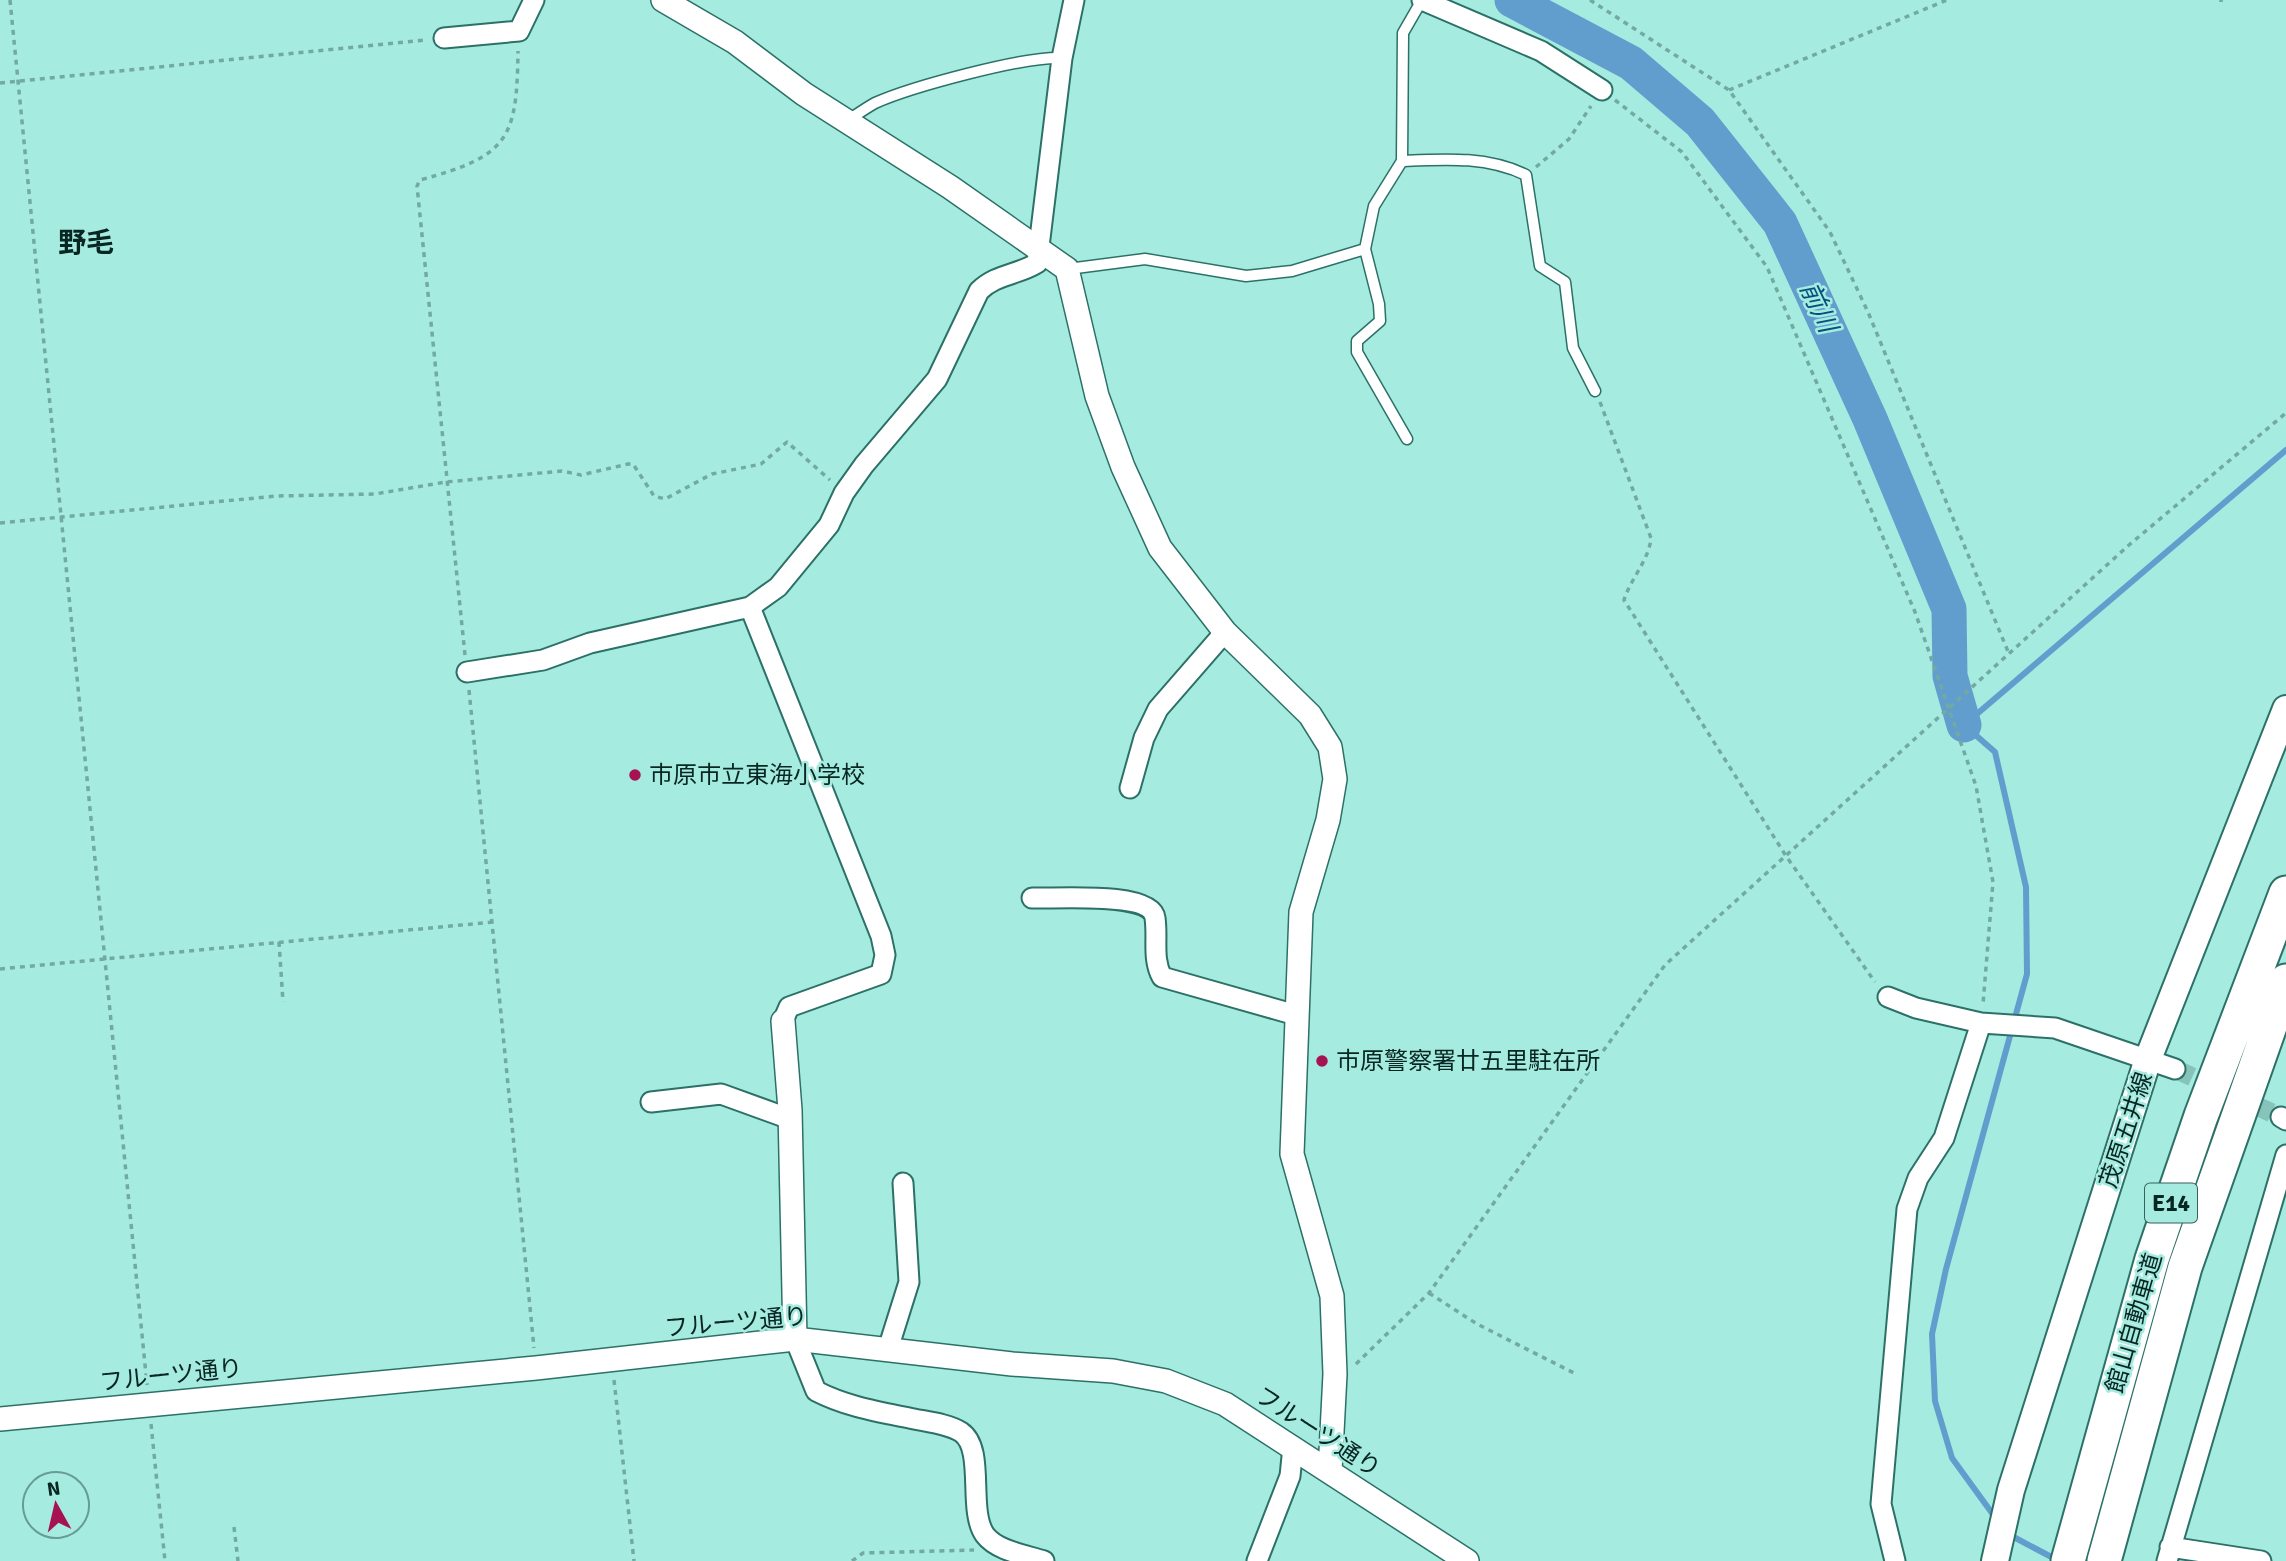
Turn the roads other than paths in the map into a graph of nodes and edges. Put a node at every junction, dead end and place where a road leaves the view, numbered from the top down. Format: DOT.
graph roads {
  1 [pos="534,0"];
  2 [pos="663,0"];
  3 [pos="1074,0"];
  4 [pos="1422,0"];
  5 [pos="444,38"];
  6 [pos="1062,58"];
  7 [pos="1602,90"];
  8 [pos="847,121"];
  9 [pos="1402,162"];
  10 [pos="1365,249"];
  11 [pos="1037,250"];
  12 [pos="1067,270"];
  13 [pos="1595,391"];
  14 [pos="1407,439"];
  15 [pos="750,607"];
  16 [pos="1225,632"];
  17 [pos="467,672"];
  18 [pos="2286,709"];
  19 [pos="1130,788"];
  20 [pos="2286,892"];
  21 [pos="1032,898"];
  22 [pos="2286,981"];
  23 [pos="1888,997"];
  24 [pos="1296,1014"];
  25 [pos="783,1021"];
  26 [pos="1981,1023"];
  27 [pos="2148,1059"];
  28 [pos="2175,1069"];
  29 [pos="651,1102"];
  30 [pos="790,1119"];
  31 [pos="2286,1155"];
  32 [pos="904,1183"];
  33 [pos="795,1339"];
  34 [pos="888,1349"];
  35 [pos="0,1419"];
  36 [pos="1293,1447"];
  37 [pos="1330,1471"];
  38 [pos="2169,1554"];
  39 [pos="1044,1561"];
  40 [pos="1257,1561"];
  41 [pos="1467,1561"];
  42 [pos="1895,1561"];
  43 [pos="1995,1561"];
  44 [pos="2068,1561"];
  45 [pos="2104,1561"];
  46 [pos="2261,1561"];
  1 -- 5 [label="street"];
  2 -- 8 [label="street"];
  3 -- 6 [label="street"];
  4 -- 7 [label="street"];
  4 -- 9 [label="lane"];
  6 -- 8 [label="lane"];
  6 -- 11 [label="street"];
  8 -- 11 [label="street"];
  9 -- 10 [label="lane"];
  9 -- 13 [label="lane"];
  10 -- 12 [label="lane"];
  10 -- 14 [label="lane"];
  11 -- 12 [label="street"];
  11 -- 15 [label="street"];
  12 -- 16 [label="street"];
  15 -- 17 [label="street"];
  15 -- 25 [label="street"];
  16 -- 19 [label="street"];
  16 -- 24 [label="street"];
  18 -- 27 [label="main road, 茂原五井線"];
  20 -- 44 [label="highway, 館山自動車道 / E14"];
  21 -- 24 [label="street"];
  22 -- 45 [label="highway, 館山自動車道 / E14"];
  23 -- 26 [label="street"];
  24 -- 37 [label="street"];
  25 -- 30 [label="street"];
  26 -- 27 [label="street"];
  26 -- 42 [label="street"];
  27 -- 28 [label="street"];
  27 -- 43 [label="main road, 茂原五井線"];
  29 -- 30 [label="street"];
  30 -- 33 [label="street"];
  31 -- 38 [label="street"];
  32 -- 34 [label="street"];
  33 -- 34 [label="street, フルーツ通り"];
  33 -- 35 [label="street, フルーツ通り"];
  33 -- 39 [label="street"];
  34 -- 36 [label="street, フルーツ通り"];
  36 -- 37 [label="street, フルーツ通り"];
  36 -- 40 [label="street"];
  37 -- 41 [label="street, フルーツ通り"];
  38 -- 46 [label="street"];
}
